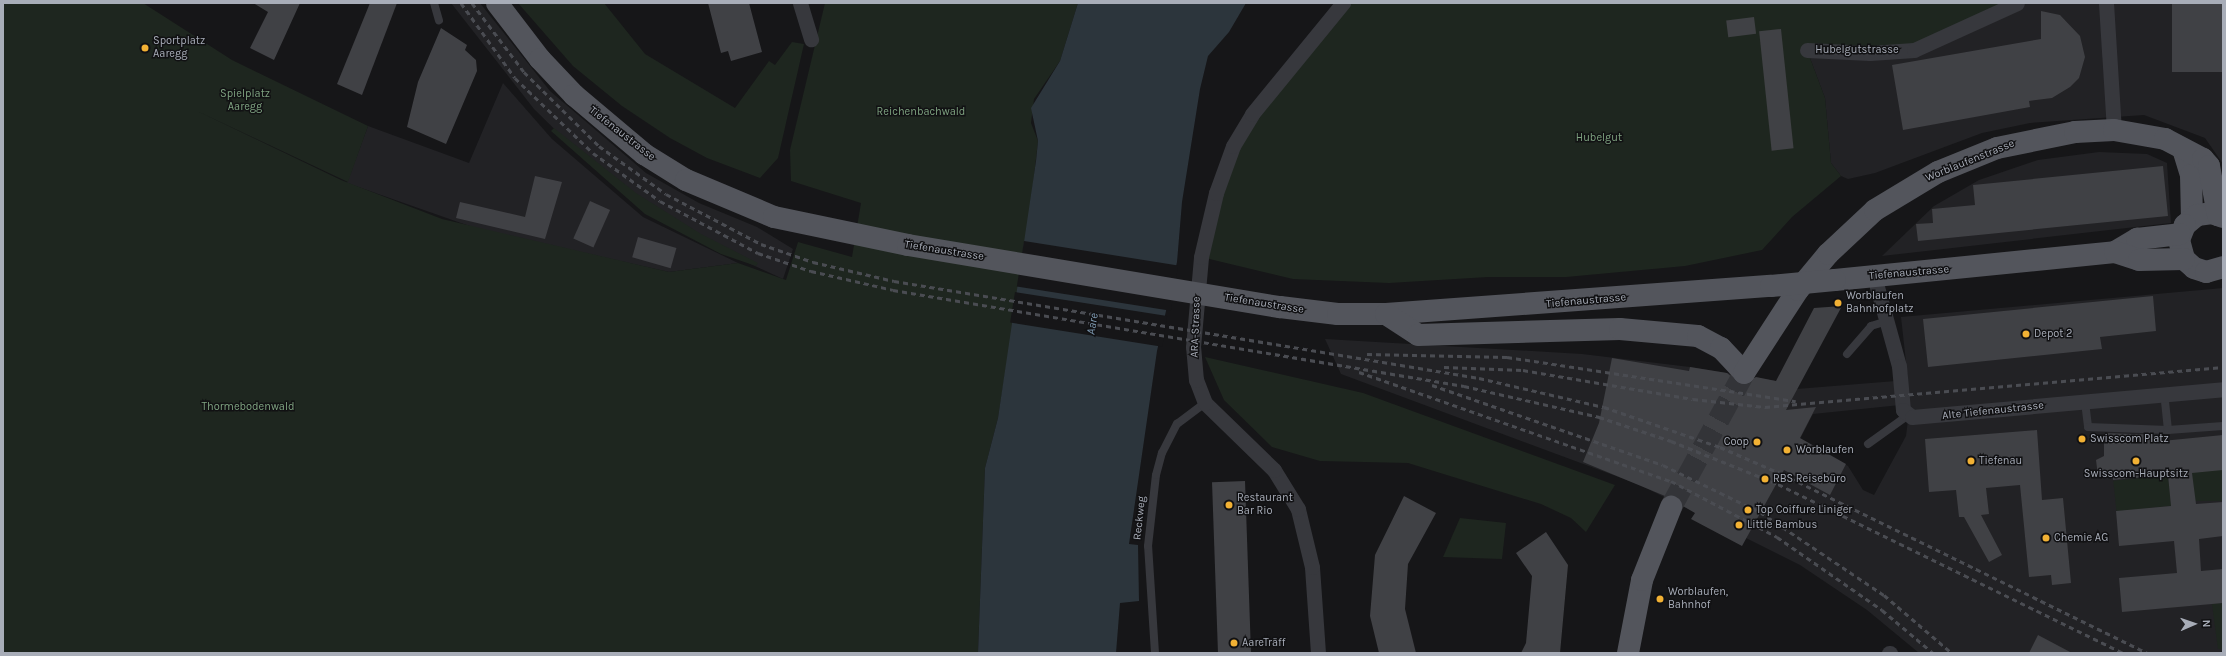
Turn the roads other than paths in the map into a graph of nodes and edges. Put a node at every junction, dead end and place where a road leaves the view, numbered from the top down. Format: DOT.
graph roads {
  1 [pos="434,3"];
  2 [pos="497,3"];
  3 [pos="800,3"];
  4 [pos="1343,3"];
  5 [pos="2017,3"];
  6 [pos="2106,3"];
  7 [pos="439,20"];
  8 [pos="811,39"];
  9 [pos="1807,50"];
  10 [pos="2114,130"];
  11 [pos="2184,149"];
  12 [pos="2220,216"];
  13 [pos="2186,226"];
  14 [pos="2115,252"];
  15 [pos="2184,259"];
  16 [pos="2223,268"];
  17 [pos="1874,276"];
  18 [pos="1386,314"];
  19 [pos="1887,321"];
  20 [pos="1847,354"];
  21 [pos="2223,389"];
  22 [pos="2164,394"];
  23 [pos="2085,402"];
  24 [pos="1205,403"];
  25 [pos="1907,416"];
  26 [pos="2223,426"];
  27 [pos="2168,430"];
  28 [pos="1868,444"];
  29 [pos="1671,507"];
  30 [pos="1155,653"];
  31 [pos="1318,653"];
  32 [pos="1628,653"];
  1 -- 7 [label="lane"];
  2 -- 18 [label="main road, Tiefenaustrasse, bridge"];
  3 -- 8 [label="street"];
  4 -- 24 [label="street, ARA-Strasse"];
  5 -- 9 [label="street, Hubelgutstrasse"];
  6 -- 10 [label="street"];
  10 -- 11 [label="main road, Worblaufenstrasse"];
  10 -- 18 [label="main road, Worblaufenstrasse"];
  11 -- 12 [label="main road, Worblaufenstrasse"];
  11 -- 13 [label="main road"];
  12 -- 13 [label="main road, Tiefenaustrasse"];
  13 -- 14 [label="main road, Tiefenaustrasse"];
  13 -- 15 [label="main road"];
  14 -- 15 [label="main road, Tiefenaustrasse"];
  14 -- 17 [label="main road, Tiefenaustrasse"];
  15 -- 16 [label="main road"];
  17 -- 18 [label="main road, Tiefenaustrasse, bridge"];
  17 -- 19 [label="street"];
  19 -- 20 [label="lane"];
  19 -- 25 [label="street"];
  21 -- 22 [label="street, Alte Tiefenaustrasse"];
  22 -- 23 [label="street, Alte Tiefenaustrasse"];
  22 -- 27 [label="lane"];
  23 -- 25 [label="street, Alte Tiefenaustrasse"];
  23 -- 27 [label="lane"];
  24 -- 30 [label="lane, Reckweg"];
  24 -- 31 [label="street, ARA-Strasse"];
  25 -- 28 [label="lane"];
  26 -- 27 [label="lane"];
  29 -- 32 [label="main road"];
}
